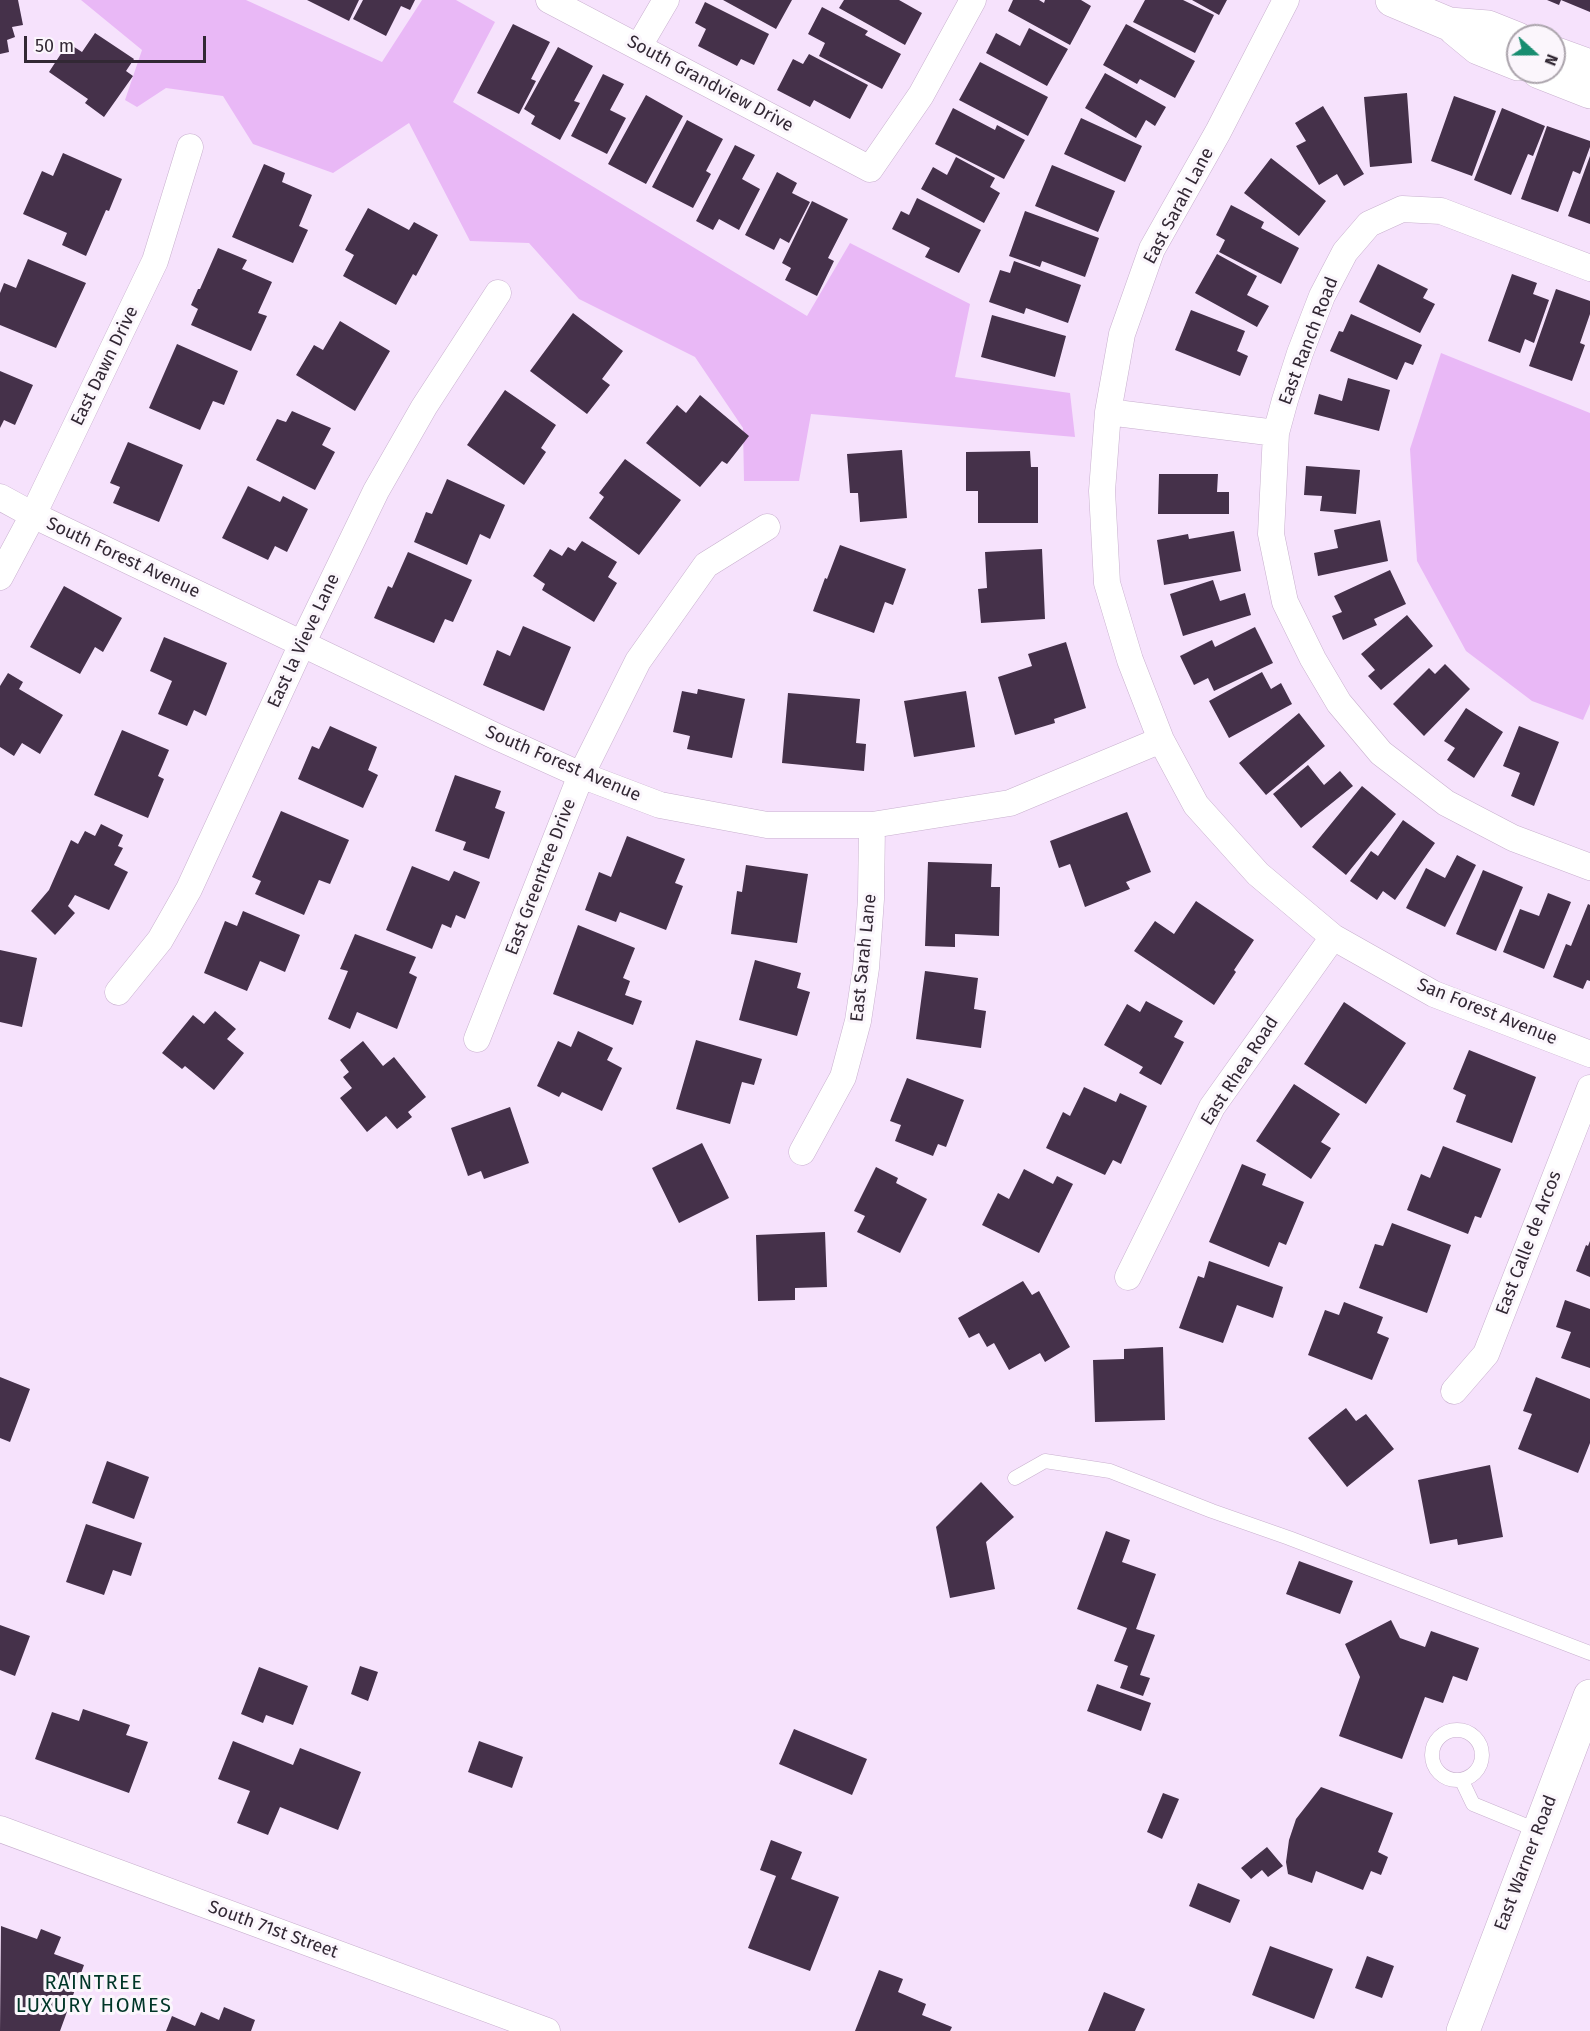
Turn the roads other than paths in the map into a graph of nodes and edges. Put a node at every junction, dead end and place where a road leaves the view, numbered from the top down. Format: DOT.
graph roads {
  1 [pos="549,0"];
  2 [pos="666,0"];
  3 [pos="973,0"];
  4 [pos="1286,0"];
  5 [pos="1392,0"];
  6 [pos="1449,24"];
  7 [pos="1506,34"];
  8 [pos="639,46"];
  9 [pos="1566,57"];
  10 [pos="1506,59"];
  11 [pos="1590,66"];
  12 [pos="1566,83"];
  13 [pos="1590,92"];
  14 [pos="190,147"];
  15 [pos="1590,268"];
  16 [pos="498,293"];
  17 [pos="1108,412"];
  18 [pos="1276,433"];
  19 [pos="0,497"];
  20 [pos="33,515"];
  21 [pos="767,526"];
  22 [pos="0,577"];
  23 [pos="302,644"];
  24 [pos="1161,740"];
  25 [pos="581,775"];
  26 [pos="872,825"];
  27 [pos="1590,867"];
  28 [pos="1333,937"];
  29 [pos="118,992"];
  30 [pos="477,1040"];
  31 [pos="1590,1054"];
  32 [pos="1590,1088"];
  33 [pos="802,1152"];
  34 [pos="1128,1277"];
  35 [pos="1455,1391"];
  36 [pos="1015,1478"];
  37 [pos="1590,1653"];
  38 [pos="1590,1696"];
  39 [pos="1462,1781"];
  40 [pos="0,1829"];
  41 [pos="1539,1831"];
  42 [pos="547,2031"];
  43 [pos="1463,2031"];
  1 -- 8 [label="street, South Grandview Drive"];
  2 -- 8 [label="street"];
  3 -- 8 [label="street, South Grandview Drive"];
  4 -- 17 [label="street, East Sarah Lane"];
  5 -- 6 [label="main road"];
  6 -- 7 [label="main road"];
  6 -- 10 [label="main road"];
  9 -- 11 [label="main road"];
  12 -- 13 [label="main road"];
  14 -- 20 [label="street, East Dawn Drive"];
  15 -- 18 [label="street, East Ranch Road"];
  16 -- 23 [label="street, East la Vieve Lane"];
  17 -- 18 [label="street"];
  17 -- 24 [label="street, East Sarah Lane"];
  18 -- 27 [label="street, East Ranch Road"];
  19 -- 20 [label="street, South Forest Avenue"];
  20 -- 22 [label="street, East Dawn Drive"];
  20 -- 23 [label="street, South Forest Avenue"];
  21 -- 25 [label="street, East Greentree Drive"];
  23 -- 25 [label="street, South Forest Avenue"];
  23 -- 29 [label="street, East la Vieve Lane"];
  24 -- 26 [label="street, South Forest Avenue"];
  24 -- 28 [label="street, San Forest Avenue"];
  25 -- 26 [label="street, South Forest Avenue"];
  25 -- 30 [label="street, East Greentree Drive"];
  26 -- 33 [label="street, East Sarah Lane"];
  28 -- 31 [label="street, San Forest Avenue"];
  28 -- 34 [label="street, East Rhea Road"];
  32 -- 35 [label="street, East Calle de Arcos"];
  36 -- 37 [label="lane"];
  38 -- 41 [label="main road, East Warner Road"];
  39 -- 41 [label="lane"];
  40 -- 42 [label="street, South 71st Street"];
  41 -- 43 [label="main road, East Warner Road"];
}
